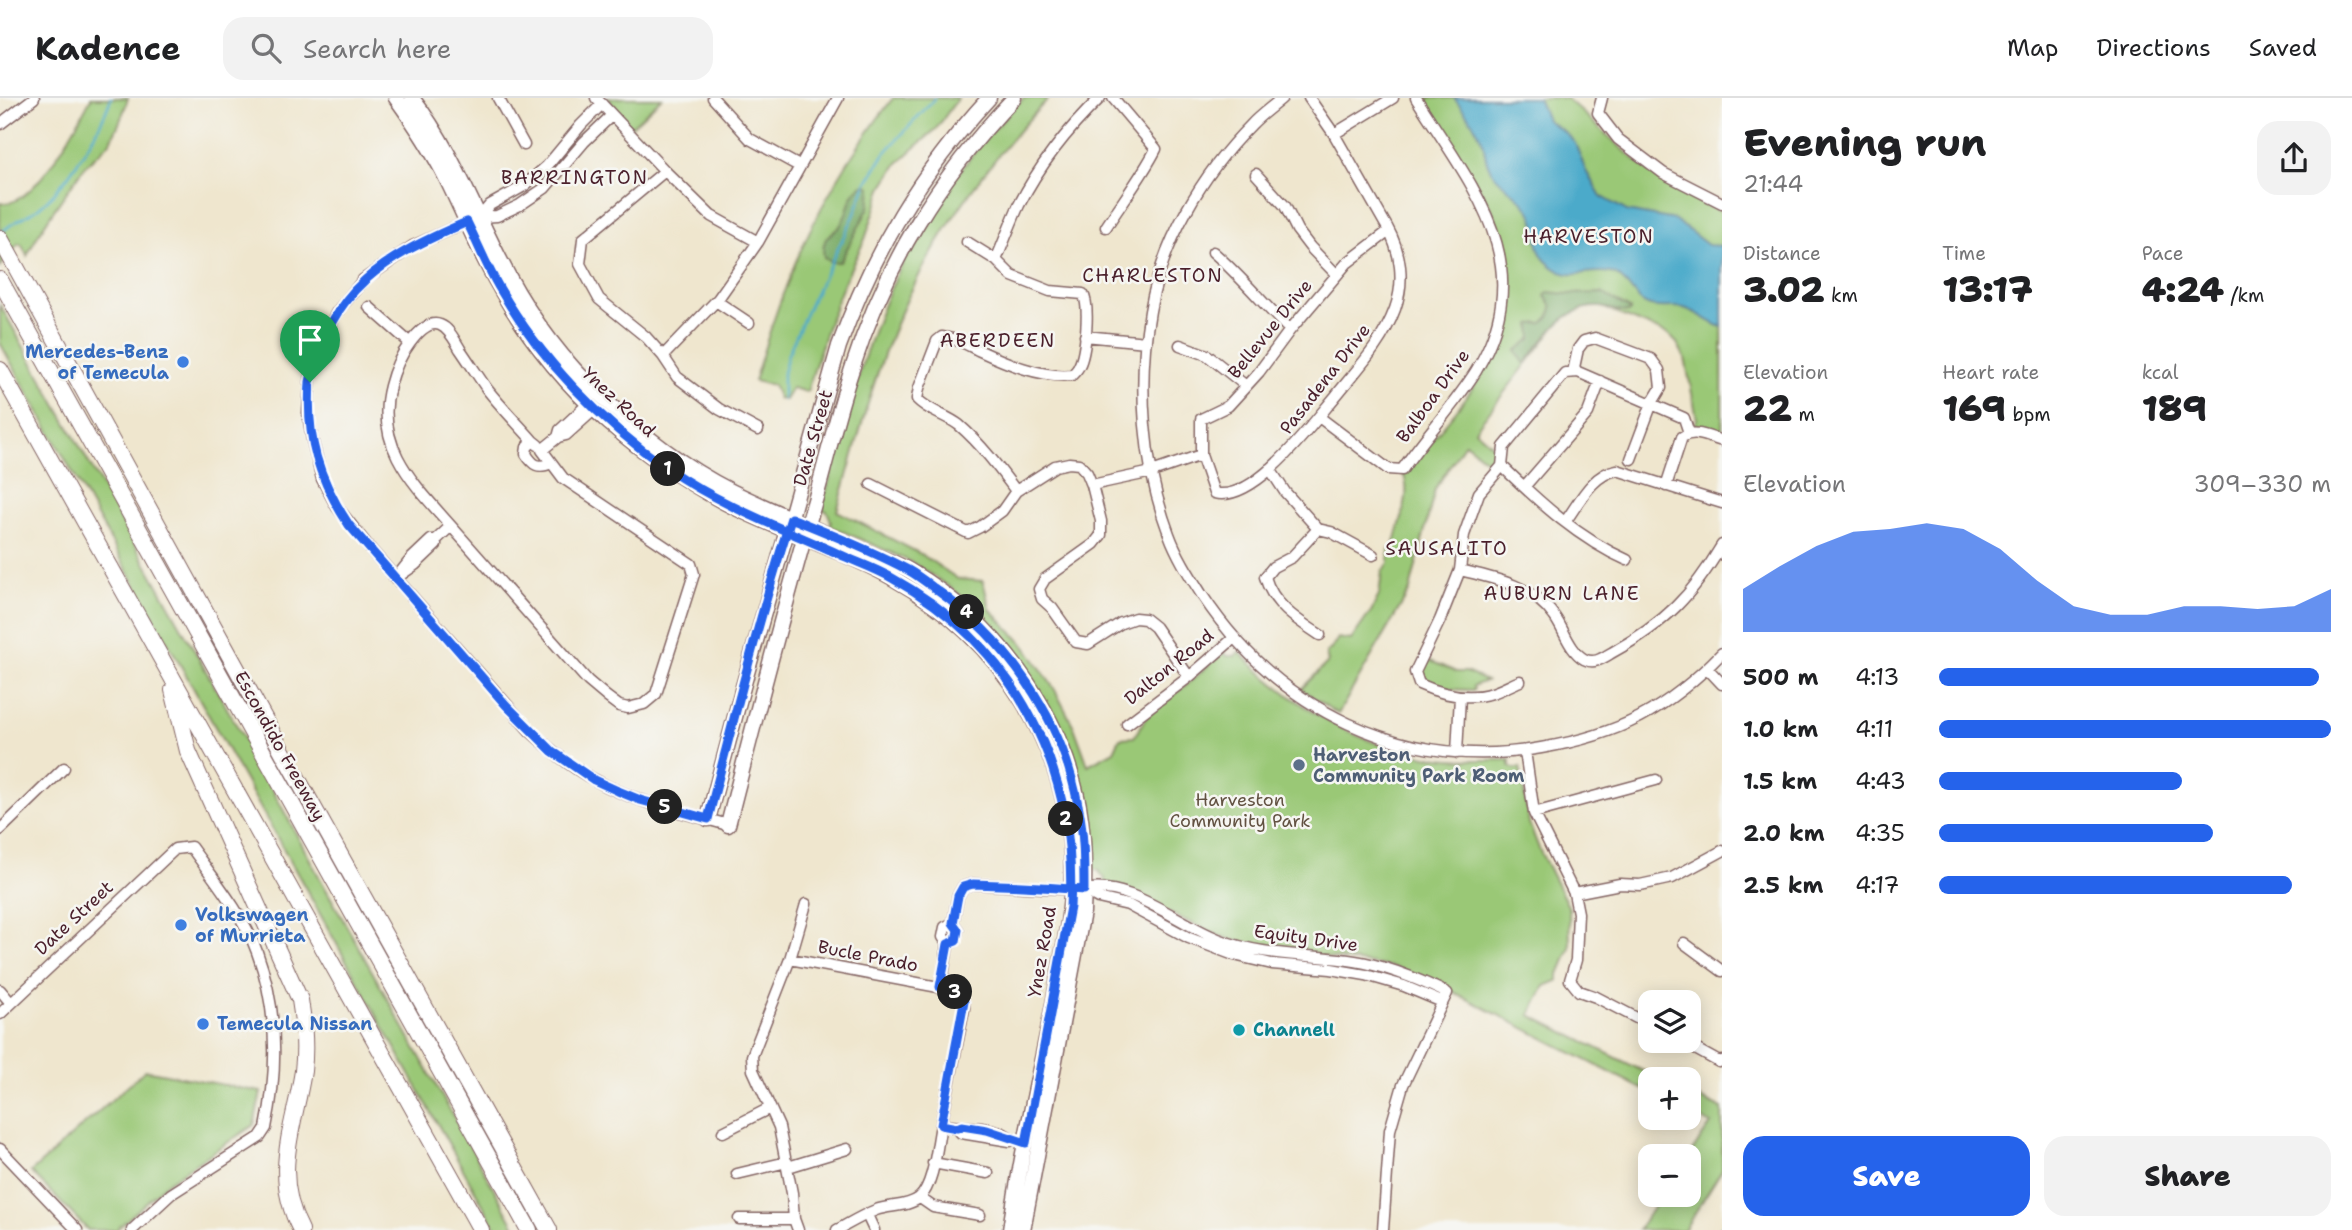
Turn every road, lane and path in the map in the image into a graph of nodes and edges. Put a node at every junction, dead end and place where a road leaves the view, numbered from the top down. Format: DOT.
graph roads {
  1 [pos="34,98"];
  2 [pos="396,98"];
  3 [pos="412,98"];
  4 [pos="498,98"];
  5 [pos="713,98"];
  6 [pos="838,98"];
  7 [pos="989,98"];
  8 [pos="1014,98"];
  9 [pos="1100,98"];
  10 [pos="1113,98"];
  11 [pos="1282,98"];
  12 [pos="1310,98"];
  13 [pos="1393,98"];
  14 [pos="1416,98"];
  15 [pos="1602,98"];
  16 [pos="600,101"];
  17 [pos="612,115"];
  18 [pos="0,124"];
  19 [pos="1334,134"];
  20 [pos="524,145"];
  21 [pos="799,166"];
  22 [pos="665,171"];
  23 [pos="1256,174"];
  24 [pos="1722,203"];
  25 [pos="474,220"];
  26 [pos="1106,227"];
  27 [pos="1389,231"];
  28 [pos="0,238"];
  29 [pos="758,242"];
  30 [pos="967,242"];
  31 [pos="1213,251"];
  32 [pos="996,260"];
  33 [pos="1337,275"];
  34 [pos="0,280"];
  35 [pos="716,301"];
  36 [pos="369,307"];
  37 [pos="749,323"];
  38 [pos="1290,330"];
  39 [pos="1085,336"];
  40 [pos="1146,342"];
  41 [pos="410,343"];
  42 [pos="1180,345"];
  43 [pos="663,356"];
  44 [pos="0,370"];
  45 [pos="1573,372"];
  46 [pos="1600,381"];
  47 [pos="1247,386"];
  48 [pos="1652,403"];
  49 [pos="592,406"];
  50 [pos="1319,417"];
  51 [pos="758,430"];
  52 [pos="1689,433"];
  53 [pos="650,438"];
  54 [pos="533,441"];
  55 [pos="1722,442"];
  56 [pos="542,450"];
  57 [pos="1201,455"];
  58 [pos="1631,459"];
  59 [pos="551,463"];
  60 [pos="1502,466"];
  61 [pos="1270,469"];
  62 [pos="1152,472"];
  63 [pos="871,484"];
  64 [pos="1092,485"];
  65 [pos="1666,485"];
  66 [pos="1524,487"];
  67 [pos="1016,491"];
  68 [pos="1722,503"];
  69 [pos="1565,522"];
  70 [pos="789,524"];
  71 [pos="451,526"];
  72 [pos="1318,529"];
  73 [pos="806,531"];
  74 [pos="1722,545"];
  75 [pos="1373,555"];
  76 [pos="1627,560"];
  77 [pos="1460,570"];
  78 [pos="395,579"];
  79 [pos="1320,635"];
  80 [pos="1234,638"];
  81 [pos="1722,653"];
  82 [pos="1707,668"];
  83 [pos="168,671"];
  84 [pos="1189,677"];
  85 [pos="1520,681"];
  86 [pos="1722,684"];
  87 [pos="1460,696"];
  88 [pos="1127,724"];
  89 [pos="1525,751"];
  90 [pos="1457,753"];
  91 [pos="64,768"];
  92 [pos="1657,780"];
  93 [pos="1534,813"];
  94 [pos="708,819"];
  95 [pos="728,825"];
  96 [pos="0,830"];
  97 [pos="1721,855"];
  98 [pos="1078,889"];
  99 [pos="1574,894"];
  100 [pos="806,904"];
  101 [pos="1684,943"];
  102 [pos="790,959"];
  103 [pos="1722,971"];
  104 [pos="940,987"];
  105 [pos="0,990"];
  106 [pos="11,1003"];
  107 [pos="0,1014"];
  108 [pos="1638,1019"];
  109 [pos="1701,1052"];
  110 [pos="1722,1061"];
  111 [pos="770,1108"];
  112 [pos="941,1125"];
  113 [pos="723,1132"];
  114 [pos="1019,1142"];
  115 [pos="0,1149"];
  116 [pos="847,1149"];
  117 [pos="933,1163"];
  118 [pos="787,1165"];
  119 [pos="988,1173"];
  120 [pos="737,1174"];
  121 [pos="1031,1187"];
  122 [pos="920,1198"];
  123 [pos="867,1215"];
  124 [pos="980,1215"];
  125 [pos="739,1219"];
  126 [pos="796,1225"];
  127 [pos="77,1230"];
  128 [pos="132,1230"];
  129 [pos="301,1230"];
  130 [pos="481,1230"];
  131 [pos="529,1230"];
  132 [pos="549,1230"];
  133 [pos="837,1230"];
  134 [pos="874,1230"];
  135 [pos="1010,1230"];
  136 [pos="1023,1230"];
  137 [pos="1383,1230"];
  1 -- 18 [label="street"];
  2 -- 25 [label="main road, Ynez Road"];
  3 -- 25 [label="main road, Ynez Road"];
  4 -- 20 [label="street"];
  5 -- 21 [label="street"];
  6 -- 21 [label="street"];
  7 -- 70 [label="main road, Date Street"];
  8 -- 73 [label="main road, Date Street"];
  9 -- 32 [label="street"];
  10 -- 26 [label="street"];
  11 -- 40 [label="street"];
  12 -- 19 [label="street, Pasadena Drive"];
  13 -- 19 [label="street"];
  14 -- 50 [label="street, Balboa Drive"];
  15 -- 24 [label="street"];
  16 -- 17 [label="street"];
  16 -- 25 [label="street"];
  17 -- 22 [label="street"];
  17 -- 25 [label="street"];
  19 -- 27 [label="street, Pasadena Drive"];
  21 -- 29 [label="street"];
  22 -- 29 [label="street"];
  22 -- 43 [label="street"];
  23 -- 33 [label="street"];
  25 -- 49 [label="main road, Ynez Road"];
  25 -- 53 [label="main road, Ynez Road"];
  25 -- 78 [label="street"];
  27 -- 33 [label="street, Bellevue Drive"];
  27 -- 50 [label="street, Pasadena Drive"];
  28 -- 132 [label="highway"];
  29 -- 35 [label="street"];
  30 -- 32 [label="street"];
  31 -- 38 [label="street"];
  32 -- 39 [label="street"];
  33 -- 38 [label="street, Bellevue Drive"];
  34 -- 131 [label="highway, Escondido Freeway"];
  35 -- 37 [label="street"];
  35 -- 43 [label="street"];
  36 -- 41 [label="street"];
  38 -- 47 [label="street, Bellevue Drive"];
  39 -- 40 [label="street"];
  39 -- 67 [label="street"];
  40 -- 62 [label="street"];
  41 -- 54 [label="street"];
  41 -- 71 [label="street"];
  42 -- 47 [label="street"];
  43 -- 51 [label="street"];
  44 -- 83 [label="highway"];
  45 -- 46 [label="street"];
  45 -- 48 [label="street"];
  45 -- 60 [label="street"];
  46 -- 48 [label="street"];
  46 -- 66 [label="street"];
  47 -- 57 [label="street, Bellevue Drive"];
  48 -- 52 [label="street"];
  48 -- 58 [label="street"];
  49 -- 53 [label="main road"];
  49 -- 56 [label="street"];
  49 -- 70 [label="main road, Ynez Road"];
  50 -- 61 [label="street, Pasadena Drive"];
  52 -- 55 [label="street"];
  52 -- 65 [label="street"];
  53 -- 70 [label="main road, Ynez Road"];
  54 -- 56 [label="street"];
  54 -- 59 [label="street"];
  56 -- 59 [label="street"];
  57 -- 61 [label="street, Pasadena Drive"];
  57 -- 62 [label="street"];
  59 -- 71 [label="street"];
  60 -- 66 [label="street"];
  60 -- 77 [label="street"];
  61 -- 72 [label="street"];
  62 -- 64 [label="street"];
  62 -- 80 [label="street"];
  63 -- 67 [label="street"];
  64 -- 67 [label="street"];
  64 -- 84 [label="street"];
  65 -- 68 [label="street"];
  65 -- 69 [label="street"];
  66 -- 69 [label="street"];
  69 -- 76 [label="street"];
  70 -- 73 [label="main road, Ynez Road"];
  70 -- 94 [label="main road, Date Street"];
  71 -- 78 [label="street"];
  72 -- 75 [label="street"];
  72 -- 79 [label="street"];
  73 -- 95 [label="main road, Date Street"];
  73 -- 98 [label="main road, Ynez Road"];
  74 -- 77 [label="street"];
  77 -- 87 [label="street"];
  78 -- 94 [label="street"];
  80 -- 84 [label="street, Dalton Road"];
  80 -- 90 [label="street"];
  81 -- 82 [label="street"];
  82 -- 86 [label="street"];
  82 -- 89 [label="street"];
  83 -- 129 [label="highway"];
  83 -- 130 [label="highway"];
  84 -- 88 [label="street, Dalton Road"];
  85 -- 87 [label="street"];
  87 -- 90 [label="street"];
  89 -- 90 [label="street"];
  89 -- 93 [label="street"];
  91 -- 96 [label="street"];
  92 -- 93 [label="street"];
  93 -- 99 [label="street"];
  94 -- 95 [label="street"];
  97 -- 99 [label="street"];
  98 -- 104 [label="street, Bucle Prado"];
  98 -- 114 [label="main road, Ynez Road"];
  98 -- 121 [label="main road, Ynez Road"];
  98 -- 137 [label="street, Equity Drive"];
  99 -- 108 [label="street"];
  100 -- 102 [label="street, Bucle Prado"];
  101 -- 103 [label="street"];
  102 -- 104 [label="street, Bucle Prado"];
  102 -- 111 [label="street, Bucle Prado"];
  104 -- 112 [label="street"];
  105 -- 106 [label="street"];
  106 -- 107 [label="street, Date Street"];
  106 -- 128 [label="street, Date Street"];
  109 -- 110 [label="street"];
  111 -- 113 [label="street"];
  111 -- 118 [label="street, Bucle Prado"];
  112 -- 114 [label="street"];
  112 -- 117 [label="street"];
  114 -- 121 [label="main road"];
  114 -- 135 [label="main road, Ynez Road"];
  115 -- 127 [label="street"];
  116 -- 118 [label="street"];
  117 -- 119 [label="street"];
  117 -- 122 [label="street"];
  118 -- 120 [label="street"];
  118 -- 126 [label="street, Bucle Prado"];
  121 -- 136 [label="main road, Ynez Road"];
  122 -- 123 [label="street"];
  122 -- 124 [label="street"];
  123 -- 133 [label="street"];
  123 -- 134 [label="street"];
  125 -- 126 [label="street"];
}
